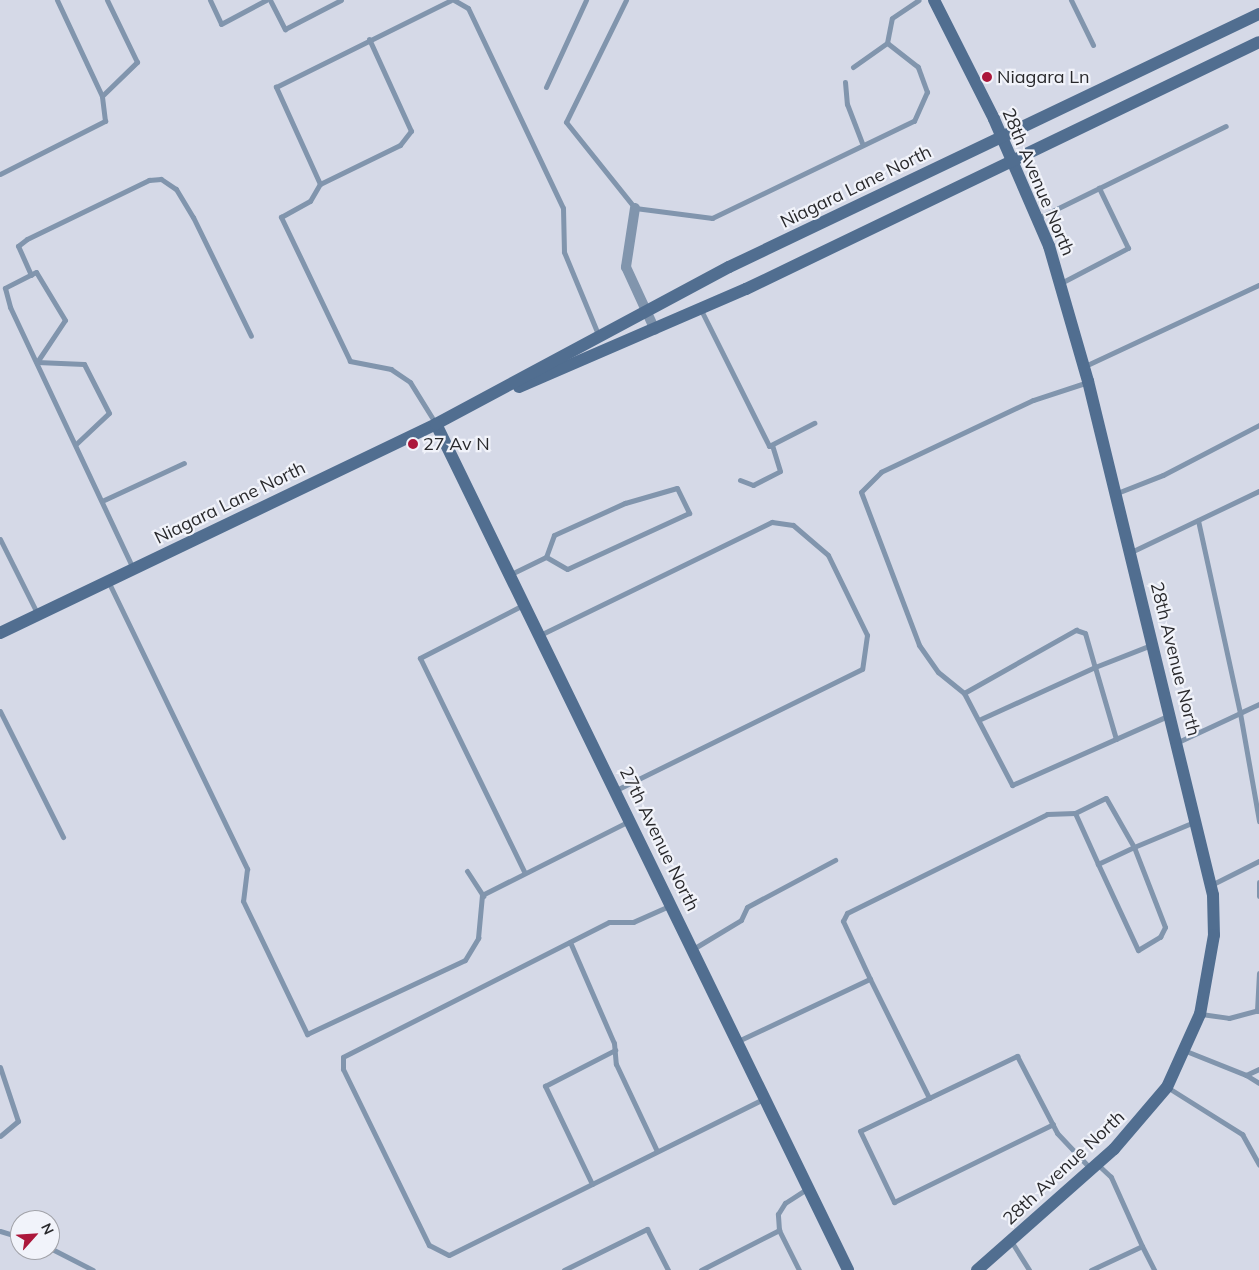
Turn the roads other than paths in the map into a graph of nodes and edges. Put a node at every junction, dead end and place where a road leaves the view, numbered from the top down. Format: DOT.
graph roads {
  1 [pos="56,0"];
  2 [pos="107,0"];
  3 [pos="210,0"];
  4 [pos="266,0"];
  5 [pos="270,0"];
  6 [pos="341,0"];
  7 [pos="452,0"];
  8 [pos="586,0"];
  9 [pos="626,0"];
  10 [pos="919,0"];
  11 [pos="934,0"];
  12 [pos="1071,0"];
  13 [pos="1259,14"];
  14 [pos="369,39"];
  15 [pos="887,43"];
  16 [pos="1093,45"];
  17 [pos="1258,46"];
  18 [pos="853,67"];
  19 [pos="845,82"];
  20 [pos="546,87"];
  21 [pos="102,96"];
  22 [pos="1226,126"];
  23 [pos="1002,138"];
  24 [pos="862,143"];
  25 [pos="1012,161"];
  26 [pos="0,174"];
  27 [pos="320,184"];
  28 [pos="1099,188"];
  29 [pos="635,208"];
  30 [pos="1037,218"];
  31 [pos="30,275"];
  32 [pos="1059,284"];
  33 [pos="1259,285"];
  34 [pos="700,309"];
  35 [pos="646,310"];
  36 [pos="656,330"];
  37 [pos="598,334"];
  38 [pos="251,336"];
  39 [pos="37,362"];
  40 [pos="1084,366"];
  41 [pos="1088,381"];
  42 [pos="475,404"];
  43 [pos="814,423"];
  44 [pos="436,424"];
  45 [pos="1259,424"];
  46 [pos="76,444"];
  47 [pos="772,445"];
  48 [pos="184,462"];
  49 [pos="740,480"];
  50 [pos="1259,491"];
  51 [pos="1117,493"];
  52 [pos="104,500"];
  53 [pos="1198,521"];
  54 [pos="0,539"];
  55 [pos="1130,552"];
  56 [pos="546,558"];
  57 [pos="133,568"];
  58 [pos="508,575"];
  59 [pos="108,581"];
  60 [pos="523,605"];
  61 [pos="38,615"];
  62 [pos="0,633"];
  63 [pos="542,634"];
  64 [pos="1154,644"];
  65 [pos="1095,667"];
  66 [pos="964,693"];
  67 [pos="1259,704"];
  68 [pos="0,711"];
  69 [pos="1240,713"];
  70 [pos="1172,715"];
  71 [pos="981,719"];
  72 [pos="1116,739"];
  73 [pos="1178,742"];
  74 [pos="616,790"];
  75 [pos="1075,812"];
  76 [pos="630,820"];
  77 [pos="1197,821"];
  78 [pos="1259,821"];
  79 [pos="63,837"];
  80 [pos="1134,847"];
  81 [pos="835,860"];
  82 [pos="1259,861"];
  83 [pos="1098,864"];
  84 [pos="467,871"];
  85 [pos="525,873"];
  86 [pos="1259,882"];
  87 [pos="1211,885"];
  88 [pos="482,896"];
  89 [pos="1259,896"];
  90 [pos="672,905"];
  91 [pos="570,942"];
  92 [pos="693,949"];
  93 [pos="1259,974"];
  94 [pos="870,979"];
  95 [pos="1258,1010"];
  96 [pos="1200,1014"];
  97 [pos="738,1041"];
  98 [pos="615,1050"];
  99 [pos="1186,1051"];
  100 [pos="0,1067"];
  101 [pos="1259,1069"];
  102 [pos="1246,1075"];
  103 [pos="1259,1083"];
  104 [pos="1167,1087"];
  105 [pos="765,1098"];
  106 [pos="929,1098"];
  107 [pos="1052,1124"];
  108 [pos="0,1136"];
  109 [pos="657,1151"];
  110 [pos="1259,1166"];
  111 [pos="1094,1167"];
  112 [pos="592,1184"];
  113 [pos="809,1188"];
  114 [pos="779,1230"];
  115 [pos="1011,1240"];
  116 [pos="1142,1246"];
  117 [pos="60,1253"];
  118 [pos="93,1270"];
  119 [pos="564,1270"];
  120 [pos="668,1270"];
  121 [pos="701,1270"];
  122 [pos="800,1270"];
  123 [pos="848,1270"];
  124 [pos="977,1270"];
  125 [pos="1029,1270"];
  126 [pos="1091,1270"];
  127 [pos="1154,1270"];
  1 -- 21 [label="lane"];
  2 -- 21 [label="lane"];
  3 -- 4 [label="lane"];
  5 -- 6 [label="lane"];
  7 -- 14 [label="lane"];
  7 -- 37 [label="lane"];
  8 -- 20 [label="lane"];
  9 -- 29 [label="lane"];
  10 -- 15 [label="lane"];
  11 -- 23 [label="street, 28th Avenue North"];
  12 -- 16 [label="lane"];
  13 -- 23 [label="street, Niagara Lane North"];
  14 -- 27 [label="lane"];
  14 -- 27 [label="lane"];
  15 -- 18 [label="lane"];
  15 -- 24 [label="lane"];
  17 -- 25 [label="street, Niagara Lane North"];
  19 -- 24 [label="lane"];
  21 -- 26 [label="lane"];
  22 -- 28 [label="lane"];
  23 -- 25 [label="street, 28th Avenue North"];
  23 -- 35 [label="street, Niagara Lane North"];
  24 -- 29 [label="lane"];
  25 -- 30 [label="street, 28th Avenue North"];
  25 -- 34 [label="street, Niagara Lane North"];
  27 -- 44 [label="lane"];
  28 -- 30 [label="lane"];
  28 -- 32 [label="lane"];
  29 -- 35 [label="street"];
  30 -- 32 [label="street, 28th Avenue North"];
  31 -- 38 [label="lane"];
  31 -- 39 [label="lane"];
  31 -- 39 [label="lane"];
  32 -- 40 [label="street, 28th Avenue North"];
  33 -- 40 [label="lane"];
  34 -- 36 [label="street, Niagara Lane North"];
  34 -- 47 [label="lane"];
  35 -- 36 [label="street"];
  35 -- 37 [label="street, Niagara Lane North"];
  36 -- 42 [label="street, Niagara Lane North"];
  37 -- 42 [label="street, Niagara Lane North"];
  39 -- 46 [label="lane"];
  39 -- 46 [label="lane"];
  40 -- 41 [label="street, 28th Avenue North"];
  41 -- 51 [label="street, 28th Avenue North"];
  41 -- 66 [label="lane"];
  42 -- 44 [label="street, Niagara Lane North"];
  43 -- 47 [label="lane"];
  44 -- 57 [label="street, Niagara Lane North"];
  44 -- 58 [label="street, 27th Avenue North"];
  45 -- 51 [label="lane"];
  46 -- 52 [label="lane"];
  47 -- 49 [label="lane"];
  48 -- 52 [label="lane"];
  50 -- 53 [label="lane"];
  51 -- 55 [label="street, 28th Avenue North"];
  52 -- 57 [label="lane"];
  53 -- 55 [label="lane"];
  53 -- 69 [label="lane"];
  54 -- 61 [label="lane"];
  55 -- 64 [label="street, 28th Avenue North"];
  56 -- 56 [label="lane"];
  56 -- 58 [label="lane"];
  57 -- 59 [label="street, Niagara Lane North"];
  58 -- 60 [label="street, 27th Avenue North"];
  59 -- 61 [label="street, Niagara Lane North"];
  59 -- 88 [label="lane"];
  60 -- 63 [label="street, 27th Avenue North"];
  60 -- 85 [label="lane"];
  61 -- 62 [label="street, Niagara Lane North"];
  63 -- 74 [label="street, 27th Avenue North"];
  63 -- 74 [label="lane"];
  64 -- 65 [label="lane"];
  64 -- 70 [label="street, 28th Avenue North"];
  65 -- 66 [label="lane"];
  65 -- 71 [label="lane"];
  65 -- 72 [label="lane"];
  66 -- 71 [label="lane"];
  67 -- 69 [label="lane"];
  68 -- 79 [label="lane"];
  69 -- 73 [label="lane"];
  69 -- 78 [label="lane"];
  70 -- 72 [label="lane"];
  70 -- 73 [label="street, 28th Avenue North"];
  71 -- 72 [label="lane"];
  73 -- 77 [label="street, 28th Avenue North"];
  74 -- 76 [label="street, 27th Avenue North"];
  75 -- 80 [label="lane"];
  75 -- 83 [label="lane"];
  75 -- 94 [label="lane"];
  76 -- 85 [label="lane"];
  76 -- 90 [label="street, 27th Avenue North"];
  77 -- 80 [label="lane"];
  77 -- 87 [label="street, 28th Avenue North"];
  80 -- 83 [label="lane"];
  80 -- 83 [label="lane"];
  81 -- 92 [label="lane"];
  82 -- 87 [label="lane"];
  84 -- 88 [label="lane"];
  85 -- 88 [label="lane"];
  86 -- 89 [label="lane"];
  87 -- 96 [label="street, 28th Avenue North"];
  90 -- 91 [label="lane"];
  90 -- 92 [label="street, 27th Avenue North"];
  91 -- 98 [label="lane"];
  91 -- 112 [label="lane"];
  92 -- 97 [label="street, 27th Avenue North"];
  93 -- 95 [label="lane"];
  94 -- 97 [label="lane"];
  94 -- 106 [label="lane"];
  95 -- 96 [label="lane"];
  96 -- 99 [label="street, 28th Avenue North"];
  97 -- 105 [label="street, 27th Avenue North"];
  98 -- 109 [label="lane"];
  98 -- 112 [label="lane"];
  99 -- 102 [label="lane"];
  99 -- 104 [label="street, 28th Avenue North"];
  100 -- 108 [label="lane"];
  101 -- 102 [label="lane"];
  102 -- 103 [label="lane"];
  104 -- 110 [label="lane"];
  104 -- 111 [label="street, 28th Avenue North"];
  105 -- 109 [label="lane"];
  105 -- 113 [label="street, 27th Avenue North"];
  106 -- 107 [label="lane"];
  106 -- 107 [label="lane"];
  107 -- 111 [label="lane"];
  109 -- 112 [label="lane"];
  111 -- 115 [label="street, 28th Avenue North"];
  111 -- 116 [label="lane"];
  113 -- 114 [label="lane"];
  113 -- 123 [label="street, 27th Avenue North"];
  114 -- 121 [label="lane"];
  114 -- 122 [label="lane"];
  115 -- 124 [label="street, 28th Avenue North"];
  115 -- 125 [label="lane"];
  116 -- 126 [label="lane"];
  116 -- 127 [label="lane"];
  117 -- 118 [label="lane"];
  119 -- 120 [label="lane"];
}
